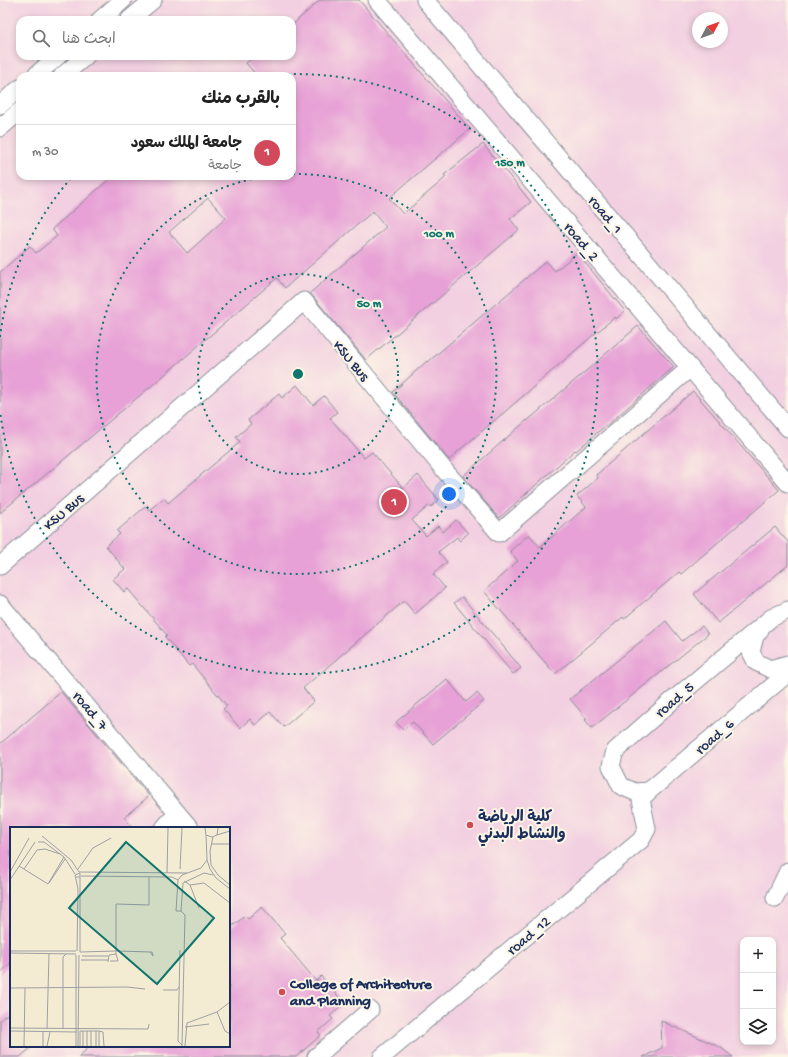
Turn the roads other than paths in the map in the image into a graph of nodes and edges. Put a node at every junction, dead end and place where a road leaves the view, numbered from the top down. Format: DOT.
graph roads {
  1 [pos="123,0"];
  2 [pos="152,0"];
  3 [pos="377,0"];
  4 [pos="417,0"];
  5 [pos="425,0"];
  6 [pos="387,7"];
  7 [pos="105,16"];
  8 [pos="134,16"];
  9 [pos="438,16"];
  10 [pos="53,60"];
  11 [pos="81,60"];
  12 [pos="39,72"];
  13 [pos="67,72"];
  14 [pos="16,91"];
  15 [pos="0,105"];
  16 [pos="16,114"];
  17 [pos="0,128"];
  18 [pos="690,368"];
  19 [pos="788,428"];
  20 [pos="768,460"];
  21 [pos="788,467"];
  22 [pos="788,483"];
  23 [pos="0,566"];
  24 [pos="0,604"];
  25 [pos="788,610"];
  26 [pos="771,618"];
  27 [pos="788,664"];
  28 [pos="788,673"];
  29 [pos="645,795"];
  30 [pos="185,822"];
  31 [pos="165,827"];
  32 [pos="788,870"];
  33 [pos="775,898"];
  34 [pos="370,1010"];
  35 [pos="316,1057"];
  36 [pos="382,1057"];
  1 -- 7 [label="lane"];
  2 -- 8 [label="lane"];
  3 -- 6 [label="lane, road_2"];
  4 -- 9 [label="lane"];
  5 -- 9 [label="lane, road_1"];
  6 -- 18 [label="lane, road_2"];
  9 -- 19 [label="lane, road_1"];
  10 -- 12 [label="lane"];
  11 -- 13 [label="lane"];
  14 -- 15 [label="lane"];
  16 -- 17 [label="lane"];
  18 -- 20 [label="lane, road_2"];
  18 -- 23 [label="lane, KSU Bus"];
  20 -- 21 [label="lane"];
  20 -- 22 [label="lane, road_2"];
  24 -- 30 [label="lane, road_7"];
  25 -- 26 [label="lane, road_5"];
  26 -- 27 [label="lane"];
  26 -- 29 [label="lane, road_5"];
  28 -- 29 [label="lane, road_6"];
  29 -- 36 [label="lane, road_12"];
  30 -- 31 [label="lane, road_7"];
  32 -- 33 [label="lane"];
  34 -- 35 [label="lane"];
}
